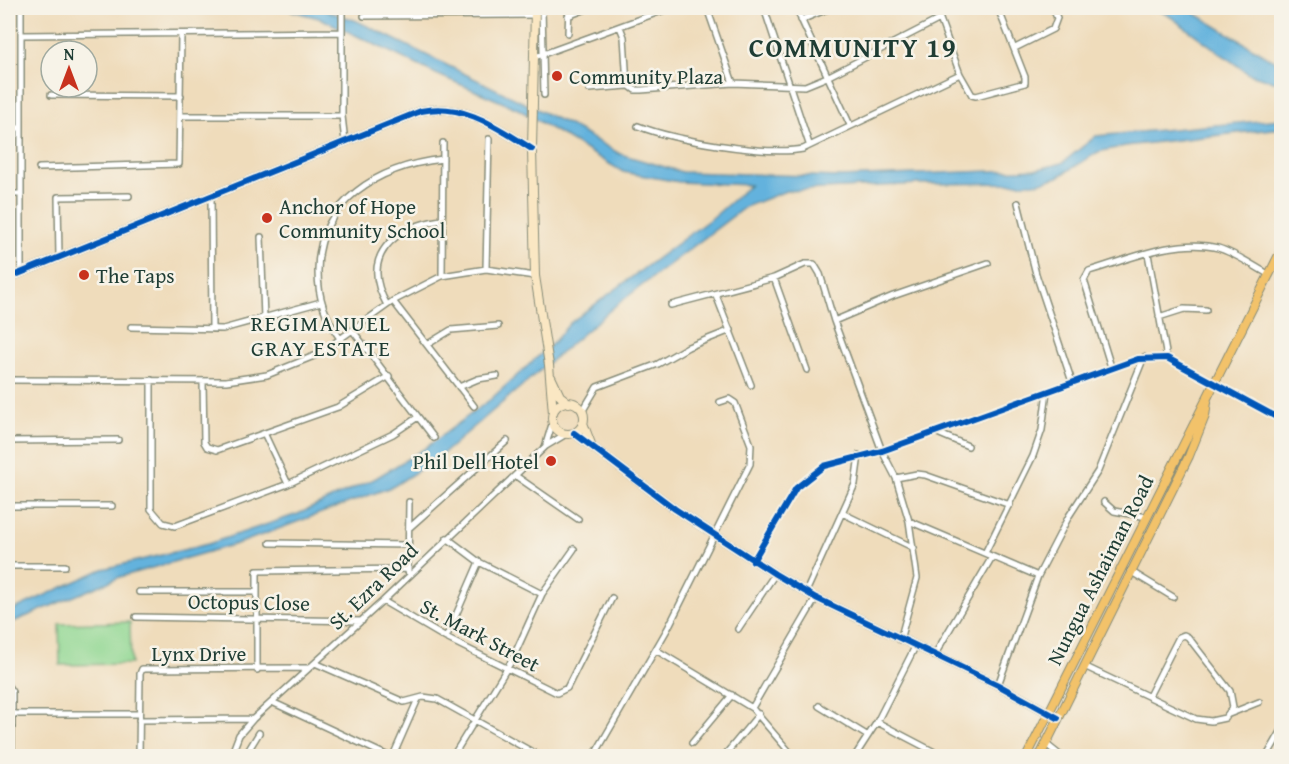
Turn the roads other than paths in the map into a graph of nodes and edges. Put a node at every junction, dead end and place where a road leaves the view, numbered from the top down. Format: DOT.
graph roads {
  1 [pos="21,8"];
  2 [pos="542,8"];
  3 [pos="569,8"];
  4 [pos="590,8"];
  5 [pos="670,8"];
  6 [pos="707,8"];
  7 [pos="764,8"];
  8 [pos="796,8"];
  9 [pos="830,8"];
  10 [pos="936,8"];
  11 [pos="998,8"];
  12 [pos="1053,8"];
  13 [pos="342,11"];
  14 [pos="535,11"];
  15 [pos="364,16"];
  16 [pos="568,16"];
  17 [pos="940,19"];
  18 [pos="801,20"];
  19 [pos="620,27"];
  20 [pos="341,31"];
  21 [pos="568,33"];
  22 [pos="21,35"];
  23 [pos="181,35"];
  24 [pos="1015,48"];
  25 [pos="539,55"];
  26 [pos="960,74"];
  27 [pos="827,77"];
  28 [pos="733,83"];
  29 [pos="789,85"];
  30 [pos="628,86"];
  31 [pos="589,89"];
  32 [pos="99,95"];
  33 [pos="544,95"];
  34 [pos="181,96"];
  35 [pos="182,116"];
  36 [pos="342,116"];
  37 [pos="850,125"];
  38 [pos="638,126"];
  39 [pos="8,128"];
  40 [pos="21,128"];
  41 [pos="489,139"];
  42 [pos="345,142"];
  43 [pos="442,143"];
  44 [pos="809,144"];
  45 [pos="532,149"];
  46 [pos="442,159"];
  47 [pos="39,168"];
  48 [pos="8,194"];
  49 [pos="21,194"];
  50 [pos="129,196"];
  51 [pos="211,196"];
  52 [pos="1018,203"];
  53 [pos="441,220"];
  54 [pos="261,237"];
  55 [pos="1281,249"];
  56 [pos="1148,254"];
  57 [pos="59,258"];
  58 [pos="988,263"];
  59 [pos="486,269"];
  60 [pos="21,273"];
  61 [pos="1268,274"];
  62 [pos="442,276"];
  63 [pos="535,276"];
  64 [pos="8,278"];
  65 [pos="774,278"];
  66 [pos="716,295"];
  67 [pos="393,301"];
  68 [pos="321,302"];
  69 [pos="387,305"];
  70 [pos="671,305"];
  71 [pos="1206,310"];
  72 [pos="1160,317"];
  73 [pos="264,318"];
  74 [pos="834,321"];
  75 [pos="498,326"];
  76 [pos="131,327"];
  77 [pos="212,330"];
  78 [pos="731,330"];
  79 [pos="353,331"];
  80 [pos="341,340"];
  81 [pos="428,344"];
  82 [pos="1144,357"];
  83 [pos="1167,358"];
  84 [pos="1111,367"];
  85 [pos="807,370"];
  86 [pos="389,376"];
  87 [pos="497,376"];
  88 [pos="551,376"];
  89 [pos="8,380"];
  90 [pos="151,380"];
  91 [pos="202,381"];
  92 [pos="1072,382"];
  93 [pos="1215,383"];
  94 [pos="751,385"];
  95 [pos="459,387"];
  96 [pos="1047,392"];
  97 [pos="569,402"];
  98 [pos="720,402"];
  99 [pos="474,406"];
  100 [pos="582,412"];
  101 [pos="1202,414"];
  102 [pos="418,417"];
  103 [pos="553,417"];
  104 [pos="1281,420"];
  105 [pos="583,423"];
  106 [pos="935,432"];
  107 [pos="570,433"];
  108 [pos="265,435"];
  109 [pos="434,438"];
  110 [pos="118,440"];
  111 [pos="8,441"];
  112 [pos="507,441"];
  113 [pos="591,444"];
  114 [pos="546,446"];
  115 [pos="968,446"];
  116 [pos="882,451"];
  117 [pos="860,456"];
  118 [pos="516,476"];
  119 [pos="896,478"];
  120 [pos="288,484"];
  121 [pos="409,502"];
  122 [pos="1104,502"];
  123 [pos="1010,505"];
  124 [pos="8,506"];
  125 [pos="112,506"];
  126 [pos="842,513"];
  127 [pos="1147,517"];
  128 [pos="578,519"];
  129 [pos="909,521"];
  130 [pos="408,529"];
  131 [pos="712,536"];
  132 [pos="447,538"];
  133 [pos="270,543"];
  134 [pos="407,545"];
  135 [pos="914,548"];
  136 [pos="574,549"];
  137 [pos="985,553"];
  138 [pos="992,557"];
  139 [pos="753,561"];
  140 [pos="479,562"];
  141 [pos="8,566"];
  142 [pos="65,566"];
  143 [pos="407,569"];
  144 [pos="1130,571"];
  145 [pos="775,574"];
  146 [pos="408,576"];
  147 [pos="1038,576"];
  148 [pos="139,592"];
  149 [pos="257,592"];
  150 [pos="806,592"];
  151 [pos="542,594"];
  152 [pos="1173,597"];
  153 [pos="612,598"];
  154 [pos="816,598"];
  155 [pos="383,601"];
  156 [pos="136,617"];
  157 [pos="257,619"];
  158 [pos="362,621"];
  159 [pos="738,629"];
  160 [pos="446,638"];
  161 [pos="900,640"];
  162 [pos="915,647"];
  163 [pos="656,650"];
  164 [pos="934,656"];
  165 [pos="315,663"];
  166 [pos="1084,666"];
  167 [pos="309,668"];
  168 [pos="506,669"];
  169 [pos="257,670"];
  170 [pos="998,685"];
  171 [pos="8,686"];
  172 [pos="732,695"];
  173 [pos="1149,696"];
  174 [pos="418,699"];
  175 [pos="272,702"];
  176 [pos="1259,702"];
  177 [pos="819,706"];
  178 [pos="752,708"];
  179 [pos="1048,712"];
  180 [pos="12,714"];
  181 [pos="759,714"];
  182 [pos="1229,714"];
  183 [pos="139,717"];
  184 [pos="1058,718"];
  185 [pos="253,719"];
  186 [pos="476,720"];
  187 [pos="877,723"];
  188 [pos="1281,730"];
  189 [pos="259,733"];
  190 [pos="868,736"];
  191 [pos="692,743"];
  192 [pos="1046,744"];
  193 [pos="534,753"];
  194 [pos="10,756"];
  195 [pos="140,756"];
  196 [pos="231,756"];
  197 [pos="245,756"];
  198 [pos="388,756"];
  199 [pos="393,756"];
  200 [pos="453,756"];
  201 [pos="594,756"];
  202 [pos="724,756"];
  203 [pos="794,756"];
  204 [pos="855,756"];
  205 [pos="942,756"];
  206 [pos="1027,756"];
  207 [pos="1040,756"];
  208 [pos="1061,756"];
  209 [pos="1267,756"];
  1 -- 22 [label="street"];
  2 -- 25 [label="street"];
  3 -- 16 [label="street"];
  4 -- 16 [label="street"];
  5 -- 19 [label="street"];
  6 -- 28 [label="street"];
  7 -- 29 [label="street"];
  8 -- 18 [label="street"];
  9 -- 18 [label="street"];
  10 -- 17 [label="street"];
  11 -- 24 [label="street"];
  12 -- 24 [label="street"];
  13 -- 20 [label="street"];
  14 -- 15 [label="street"];
  14 -- 25 [label="street"];
  16 -- 21 [label="street"];
  17 -- 26 [label="street"];
  17 -- 27 [label="street"];
  18 -- 27 [label="street"];
  19 -- 25 [label="street"];
  19 -- 30 [label="street"];
  20 -- 23 [label="street"];
  20 -- 36 [label="street"];
  22 -- 23 [label="street"];
  22 -- 40 [label="street"];
  23 -- 34 [label="street"];
  24 -- 26 [label="street"];
  25 -- 33 [label="street"];
  25 -- 45 [label="street"];
  26 -- 37 [label="street"];
  27 -- 29 [label="street"];
  27 -- 37 [label="street"];
  28 -- 29 [label="street"];
  28 -- 30 [label="street"];
  29 -- 44 [label="street"];
  30 -- 31 [label="street"];
  32 -- 34 [label="street"];
  34 -- 35 [label="street"];
  35 -- 36 [label="street"];
  35 -- 47 [label="street"];
  36 -- 42 [label="street"];
  37 -- 44 [label="street"];
  38 -- 44 [label="street"];
  39 -- 40 [label="street"];
  40 -- 49 [label="street"];
  41 -- 59 [label="street"];
  42 -- 45 [label="street"];
  42 -- 51 [label="street"];
  43 -- 46 [label="street"];
  45 -- 63 [label="street"];
  46 -- 53 [label="street"];
  46 -- 68 [label="street"];
  48 -- 49 [label="street"];
  49 -- 60 [label="street"];
  50 -- 57 [label="street"];
  51 -- 57 [label="street"];
  51 -- 77 [label="street"];
  52 -- 92 [label="street"];
  53 -- 62 [label="street"];
  53 -- 69 [label="street"];
  54 -- 73 [label="street"];
  55 -- 61 [label="main road, Nungua Ashaiman Road"];
  56 -- 61 [label="street"];
  56 -- 72 [label="street"];
  56 -- 84 [label="street"];
  57 -- 60 [label="street"];
  58 -- 74 [label="street"];
  59 -- 62 [label="street"];
  59 -- 63 [label="street"];
  60 -- 64 [label="street"];
  61 -- 93 [label="main road, Nungua Ashaiman Road"];
  62 -- 67 [label="street"];
  63 -- 88 [label="street"];
  65 -- 66 [label="street"];
  65 -- 74 [label="street"];
  65 -- 85 [label="street"];
  66 -- 70 [label="street"];
  66 -- 78 [label="street"];
  67 -- 69 [label="street"];
  67 -- 81 [label="street"];
  68 -- 73 [label="street"];
  68 -- 80 [label="street"];
  69 -- 79 [label="street"];
  71 -- 72 [label="street"];
  72 -- 83 [label="street"];
  73 -- 77 [label="street"];
  74 -- 116 [label="street"];
  75 -- 81 [label="street"];
  76 -- 77 [label="street"];
  78 -- 94 [label="street"];
  78 -- 100 [label="street"];
  79 -- 80 [label="street"];
  79 -- 86 [label="street"];
  80 -- 91 [label="street"];
  81 -- 95 [label="street"];
  82 -- 83 [label="street"];
  82 -- 84 [label="street"];
  82 -- 147 [label="street"];
  83 -- 93 [label="street"];
  84 -- 92 [label="street"];
  86 -- 102 [label="street"];
  86 -- 108 [label="street"];
  87 -- 95 [label="street"];
  88 -- 97 [label="street"];
  88 -- 103 [label="street"];
  89 -- 90 [label="street"];
  90 -- 91 [label="street"];
  90 -- 120 [label="street"];
  91 -- 108 [label="street"];
  92 -- 96 [label="street"];
  93 -- 101 [label="main road, Nungua Ashaiman Road"];
  93 -- 104 [label="street"];
  95 -- 99 [label="street"];
  96 -- 106 [label="street"];
  96 -- 123 [label="street"];
  97 -- 100 [label="street"];
  97 -- 103 [label="street"];
  98 -- 131 [label="street"];
  100 -- 105 [label="street"];
  101 -- 127 [label="main road, Nungua Ashaiman Road"];
  101 -- 144 [label="main road, Nungua Ashaiman Road"];
  102 -- 109 [label="street"];
  102 -- 120 [label="street"];
  103 -- 107 [label="street"];
  103 -- 114 [label="street"];
  105 -- 107 [label="street"];
  105 -- 113 [label="street"];
  106 -- 115 [label="street"];
  106 -- 116 [label="street"];
  107 -- 113 [label="street"];
  107 -- 114 [label="street, St. Ezra Road"];
  108 -- 120 [label="street"];
  110 -- 111 [label="street"];
  112 -- 130 [label="street"];
  113 -- 131 [label="street"];
  114 -- 118 [label="street, St. Ezra Road"];
  116 -- 117 [label="street"];
  116 -- 119 [label="street"];
  117 -- 126 [label="street"];
  117 -- 139 [label="street"];
  118 -- 128 [label="street"];
  118 -- 132 [label="street, St. Ezra Road"];
  119 -- 123 [label="street"];
  119 -- 129 [label="street"];
  121 -- 130 [label="street"];
  122 -- 127 [label="street"];
  123 -- 137 [label="street"];
  124 -- 125 [label="street"];
  126 -- 135 [label="street"];
  126 -- 150 [label="street"];
  127 -- 179 [label="main road, Nungua Ashaiman Road"];
  129 -- 135 [label="street"];
  129 -- 137 [label="street"];
  130 -- 134 [label="street"];
  131 -- 139 [label="street"];
  131 -- 163 [label="street"];
  132 -- 140 [label="street"];
  132 -- 146 [label="street, St. Ezra Road"];
  133 -- 134 [label="street"];
  134 -- 143 [label="street"];
  135 -- 161 [label="street"];
  136 -- 151 [label="street"];
  137 -- 138 [label="street"];
  138 -- 147 [label="street"];
  138 -- 164 [label="street"];
  139 -- 145 [label="street"];
  140 -- 151 [label="street"];
  140 -- 160 [label="street"];
  141 -- 142 [label="street"];
  143 -- 146 [label="street"];
  143 -- 149 [label="street"];
  144 -- 152 [label="street"];
  144 -- 166 [label="main road, Nungua Ashaiman Road"];
  145 -- 150 [label="street"];
  145 -- 159 [label="street"];
  146 -- 155 [label="street, St. Ezra Road"];
  147 -- 170 [label="street"];
  148 -- 149 [label="street"];
  149 -- 157 [label="street"];
  150 -- 154 [label="street"];
  151 -- 168 [label="street"];
  153 -- 168 [label="street, St. Mark Street"];
  154 -- 161 [label="street"];
  154 -- 178 [label="street"];
  155 -- 158 [label="street, St. Ezra Road"];
  155 -- 160 [label="street, St. Mark Street"];
  156 -- 157 [label="street, Octopus Close"];
  157 -- 158 [label="street, Octopus Close"];
  157 -- 169 [label="street"];
  158 -- 165 [label="street, St. Ezra Road"];
  160 -- 168 [label="street, St. Mark Street"];
  161 -- 162 [label="street"];
  162 -- 164 [label="street"];
  162 -- 187 [label="street"];
  163 -- 172 [label="street"];
  163 -- 201 [label="street"];
  164 -- 170 [label="street"];
  165 -- 167 [label="street, St. Ezra Road"];
  165 -- 174 [label="street"];
  166 -- 173 [label="street"];
  166 -- 184 [label="main road, Nungua Ashaiman Road"];
  167 -- 169 [label="street, Lynx Drive"];
  167 -- 175 [label="street, St. Ezra Road"];
  168 -- 186 [label="street"];
  169 -- 183 [label="street, Lynx Drive"];
  170 -- 179 [label="street"];
  171 -- 180 [label="street"];
  172 -- 178 [label="street"];
  172 -- 191 [label="street"];
  173 -- 182 [label="street"];
  173 -- 182 [label="street"];
  174 -- 186 [label="street"];
  174 -- 199 [label="street"];
  175 -- 185 [label="street, St. Ezra Road"];
  175 -- 198 [label="street"];
  176 -- 182 [label="street"];
  177 -- 190 [label="street"];
  178 -- 181 [label="street"];
  179 -- 184 [label="street"];
  179 -- 206 [label="main road, Nungua Ashaiman Road"];
  180 -- 183 [label="street"];
  180 -- 194 [label="street"];
  181 -- 202 [label="street"];
  181 -- 203 [label="street"];
  183 -- 185 [label="street"];
  183 -- 195 [label="street, Lynx Drive"];
  184 -- 192 [label="main road, Nungua Ashaiman Road"];
  185 -- 196 [label="street, St. Ezra Road"];
  186 -- 193 [label="street"];
  186 -- 200 [label="street"];
  187 -- 190 [label="street"];
  187 -- 205 [label="street"];
  188 -- 209 [label="street"];
  189 -- 197 [label="street"];
  190 -- 204 [label="street"];
  192 -- 207 [label="main road, Nungua Ashaiman Road"];
  192 -- 208 [label="street"];
}
